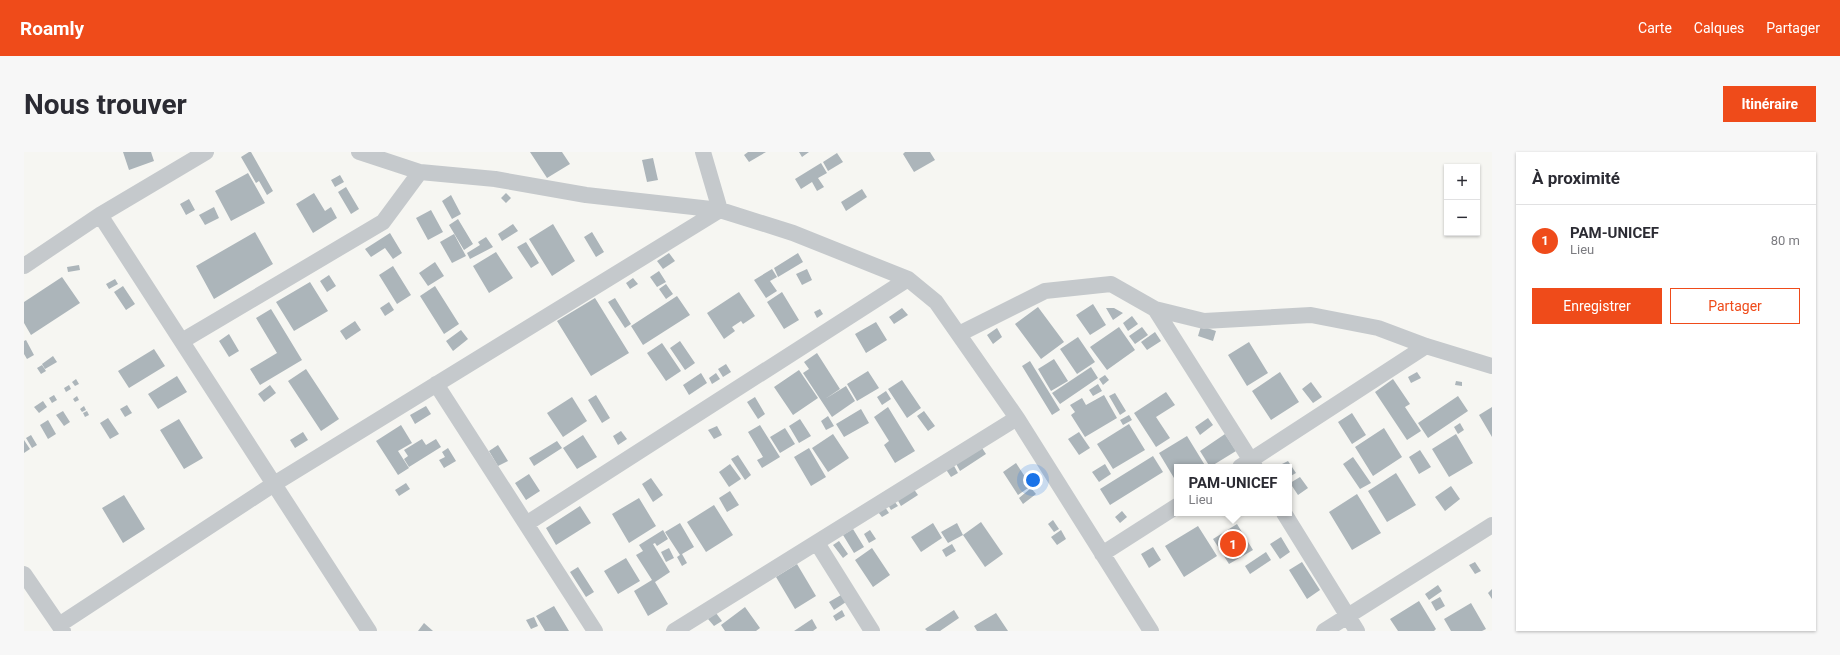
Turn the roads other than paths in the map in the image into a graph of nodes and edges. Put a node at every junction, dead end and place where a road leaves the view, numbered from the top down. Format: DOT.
graph roads {
  1 [pos="206,152"];
  2 [pos="358,152"];
  3 [pos="702,152"];
  4 [pos="420,172"];
  5 [pos="720,210"];
  6 [pos="100,216"];
  7 [pos="24,266"];
  8 [pos="908,279"];
  9 [pos="1155,309"];
  10 [pos="959,334"];
  11 [pos="182,341"];
  12 [pos="1426,346"];
  13 [pos="1492,366"];
  14 [pos="436,384"];
  15 [pos="1018,418"];
  16 [pos="1247,464"];
  17 [pos="1249,464"];
  18 [pos="274,484"];
  19 [pos="1174,508"];
  20 [pos="1286,516"];
  21 [pos="526,524"];
  22 [pos="1492,526"];
  23 [pos="817,543"];
  24 [pos="1102,554"];
  25 [pos="24,574"];
  26 [pos="1348,616"];
  27 [pos="61,628"];
  28 [pos="369,631"];
  29 [pos="595,631"];
  30 [pos="674,631"];
  31 [pos="872,631"];
  32 [pos="1150,631"];
  33 [pos="1324,631"];
  34 [pos="1357,631"];
  1 -- 6 [label="street"];
  2 -- 4 [label="street"];
  3 -- 5 [label="street"];
  4 -- 5 [label="street"];
  4 -- 11 [label="street"];
  5 -- 8 [label="street"];
  5 -- 14 [label="street"];
  6 -- 7 [label="street"];
  6 -- 11 [label="street"];
  8 -- 10 [label="street"];
  8 -- 21 [label="street"];
  9 -- 10 [label="street"];
  9 -- 12 [label="street"];
  9 -- 16 [label="street"];
  10 -- 15 [label="street"];
  11 -- 18 [label="street"];
  12 -- 13 [label="street"];
  12 -- 17 [label="street"];
  14 -- 18 [label="street"];
  14 -- 21 [label="street"];
  15 -- 23 [label="street"];
  15 -- 24 [label="street"];
  18 -- 27 [label="street"];
  18 -- 28 [label="street"];
  19 -- 24 [label="street"];
  20 -- 26 [label="street"];
  21 -- 29 [label="street"];
  22 -- 26 [label="street"];
  23 -- 30 [label="street"];
  23 -- 31 [label="street"];
  24 -- 32 [label="street"];
  25 -- 27 [label="street"];
  26 -- 33 [label="street"];
  26 -- 34 [label="street"];
}
